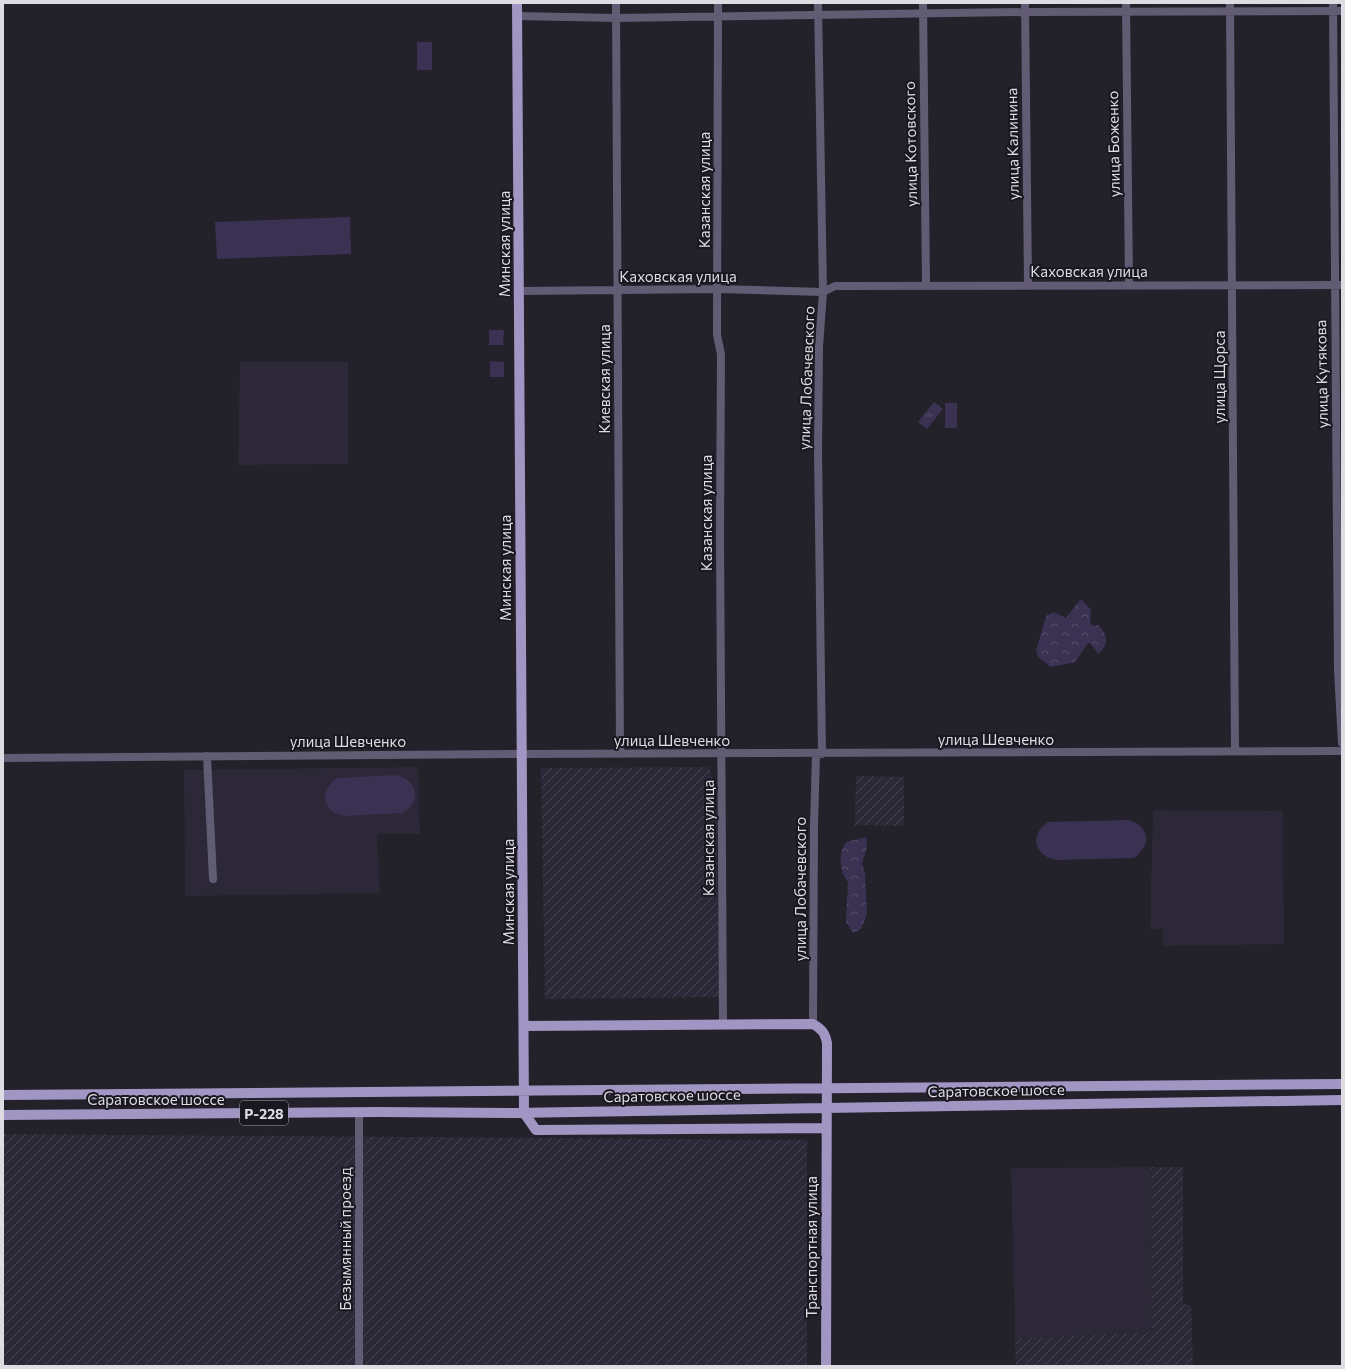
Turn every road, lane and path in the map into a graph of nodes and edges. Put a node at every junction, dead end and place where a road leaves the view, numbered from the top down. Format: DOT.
graph roads {
  1 [pos="517,3"];
  2 [pos="616,3"];
  3 [pos="718,3"];
  4 [pos="818,3"];
  5 [pos="923,3"];
  6 [pos="1025,3"];
  7 [pos="1126,7"];
  8 [pos="1230,7"];
  9 [pos="1333,7"];
  10 [pos="1342,11"];
  11 [pos="1025,12"];
  12 [pos="818,14"];
  13 [pos="923,14"];
  14 [pos="517,16"];
  15 [pos="719,16"];
  16 [pos="617,18"];
  17 [pos="823,279"];
  18 [pos="1232,284"];
  19 [pos="926,285"];
  20 [pos="1028,285"];
  21 [pos="1129,285"];
  22 [pos="1338,285"];
  23 [pos="835,286"];
  24 [pos="718,288"];
  25 [pos="519,290"];
  26 [pos="618,290"];
  27 [pos="823,292"];
  28 [pos="1342,744"];
  29 [pos="1235,751"];
  30 [pos="1342,751"];
  31 [pos="523,754"];
  32 [pos="620,754"];
  33 [pos="721,754"];
  34 [pos="819,754"];
  35 [pos="207,756"];
  36 [pos="3,758"];
  37 [pos="213,879"];
  38 [pos="723,1024"];
  39 [pos="813,1024"];
  40 [pos="524,1026"];
  41 [pos="1342,1084"];
  42 [pos="826,1089"];
  43 [pos="524,1091"];
  44 [pos="3,1095"];
  45 [pos="1342,1100"];
  46 [pos="826,1108"];
  47 [pos="359,1112"];
  48 [pos="524,1113"];
  49 [pos="3,1115"];
  50 [pos="826,1128"];
  51 [pos="359,1366"];
  52 [pos="826,1366"];
  1 -- 14 [label="main road, Минская улица"];
  2 -- 16 [label="street, Киевская улица"];
  3 -- 15 [label="street, Казанская улица"];
  4 -- 12 [label="street, улица Лобачевского"];
  5 -- 13 [label="street, улица Котовского"];
  6 -- 11 [label="street, улица Калинина"];
  7 -- 8 [label="street"];
  7 -- 11 [label="street"];
  7 -- 21 [label="street, улица Боженко"];
  8 -- 9 [label="street"];
  8 -- 18 [label="street, улица Щорса"];
  9 -- 10 [label="street"];
  9 -- 22 [label="street, улица Кутякова"];
  11 -- 13 [label="street"];
  11 -- 20 [label="street, улица Калинина"];
  12 -- 13 [label="street"];
  12 -- 15 [label="street"];
  12 -- 17 [label="street, улица Лобачевского"];
  13 -- 19 [label="street, улица Котовского"];
  14 -- 16 [label="street"];
  14 -- 25 [label="main road, Минская улица"];
  15 -- 16 [label="street"];
  15 -- 24 [label="street, Казанская улица"];
  16 -- 26 [label="street, Киевская улица"];
  17 -- 23 [label="street"];
  17 -- 27 [label="street, улица Лобачевского"];
  18 -- 21 [label="street, Каховская улица"];
  18 -- 22 [label="street, Каховская улица"];
  18 -- 29 [label="street, улица Щорса"];
  19 -- 20 [label="street, Каховская улица"];
  19 -- 23 [label="street, Каховская улица"];
  20 -- 21 [label="street, Каховская улица"];
  22 -- 28 [label="street, улица Кутякова"];
  23 -- 27 [label="street, Каховская улица"];
  24 -- 26 [label="street, Каховская улица"];
  24 -- 27 [label="street, Каховская улица"];
  24 -- 33 [label="street, Казанская улица"];
  25 -- 26 [label="street, Каховская улица"];
  25 -- 31 [label="main road, Минская улица"];
  26 -- 32 [label="street, Киевская улица"];
  27 -- 34 [label="street, улица Лобачевского"];
  29 -- 30 [label="street, улица Шевченко"];
  29 -- 34 [label="street, улица Шевченко"];
  31 -- 32 [label="street, улица Шевченко"];
  31 -- 35 [label="street, улица Шевченко"];
  31 -- 40 [label="main road, Минская улица"];
  32 -- 33 [label="street, улица Шевченко"];
  33 -- 34 [label="street, улица Шевченко"];
  33 -- 38 [label="street, Казанская улица"];
  34 -- 39 [label="street, улица Лобачевского"];
  35 -- 36 [label="street, улица Шевченко"];
  35 -- 37 [label="street"];
  38 -- 39 [label="main road"];
  38 -- 40 [label="main road"];
  39 -- 42 [label="main road, Транспортная улица"];
  40 -- 43 [label="main road, Минская улица"];
  41 -- 42 [label="main road, Саратовское шоссе"];
  42 -- 43 [label="main road, Саратовское шоссе"];
  42 -- 46 [label="main road, Транспортная улица"];
  43 -- 44 [label="main road, Саратовское шоссе"];
  43 -- 48 [label="main road, Минская улица"];
  45 -- 46 [label="main road, Саратовское шоссе"];
  46 -- 48 [label="main road, Саратовское шоссе"];
  46 -- 50 [label="main road, Транспортная улица"];
  47 -- 48 [label="main road, Саратовское шоссе / Р-228"];
  47 -- 49 [label="main road, Саратовское шоссе / Р-228"];
  47 -- 51 [label="street, Безымянный проезд"];
  48 -- 50 [label="main road"];
  50 -- 52 [label="main road, Транспортная улица"];
}
